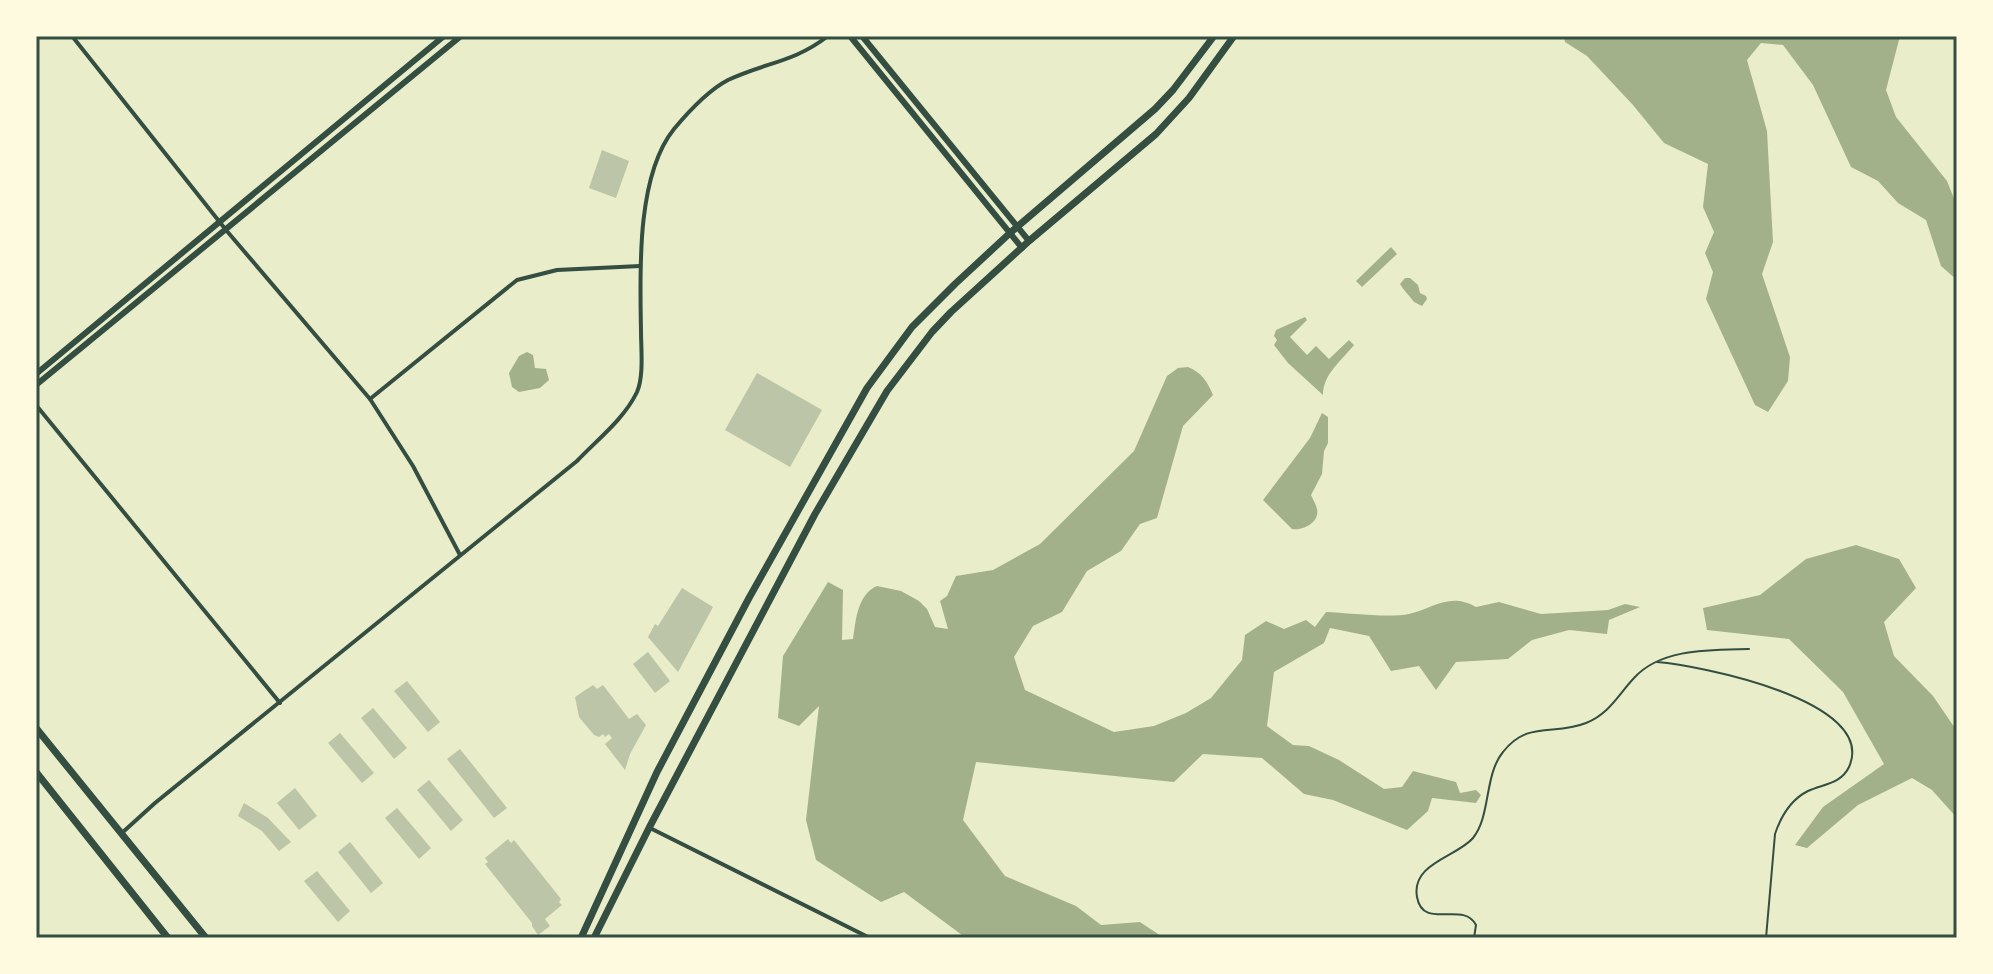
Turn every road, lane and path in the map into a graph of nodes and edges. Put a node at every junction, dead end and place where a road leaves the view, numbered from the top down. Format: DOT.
graph roads {
  1 [pos="72,36"];
  2 [pos="444,36"];
  3 [pos="461,36"];
  4 [pos="828,36"];
  5 [pos="850,36"];
  6 [pos="862,36"];
  7 [pos="1214,36"];
  8 [pos="1234,36"];
  9 [pos="220,222"];
  10 [pos="1017,226"];
  11 [pos="226,230"];
  12 [pos="1010,233"];
  13 [pos="1029,241"];
  14 [pos="1022,248"];
  15 [pos="640,266"];
  16 [pos="36,374"];
  17 [pos="36,385"];
  18 [pos="370,399"];
  19 [pos="36,405"];
  20 [pos="460,555"];
  21 [pos="1749,649"];
  22 [pos="1656,662"];
  23 [pos="281,704"];
  24 [pos="36,728"];
  25 [pos="36,772"];
  26 [pos="649,828"];
  27 [pos="123,832"];
  28 [pos="582,936"];
  29 [pos="168,938"];
  30 [pos="206,938"];
  31 [pos="594,938"];
  32 [pos="870,938"];
  33 [pos="1474,938"];
  34 [pos="1766,938"];
  1 -- 9 [label="street"];
  2 -- 9 [label="main road"];
  3 -- 11 [label="main road"];
  4 -- 15 [label="street"];
  5 -- 12 [label="main road"];
  6 -- 10 [label="main road"];
  7 -- 10 [label="main road"];
  8 -- 13 [label="main road"];
  9 -- 11 [label="street"];
  9 -- 16 [label="main road"];
  10 -- 12 [label="main road"];
  10 -- 13 [label="main road"];
  11 -- 17 [label="main road"];
  11 -- 18 [label="street"];
  12 -- 14 [label="main road"];
  12 -- 28 [label="main road"];
  13 -- 14 [label="main road"];
  14 -- 26 [label="main road"];
  15 -- 18 [label="street"];
  15 -- 20 [label="street"];
  18 -- 20 [label="street"];
  19 -- 23 [label="street"];
  20 -- 23 [label="street"];
  21 -- 22 [label="path"];
  22 -- 33 [label="path"];
  22 -- 34 [label="path"];
  23 -- 27 [label="street"];
  24 -- 27 [label="main road"];
  25 -- 29 [label="main road"];
  26 -- 31 [label="main road"];
  26 -- 32 [label="street"];
  27 -- 30 [label="main road"];
}
